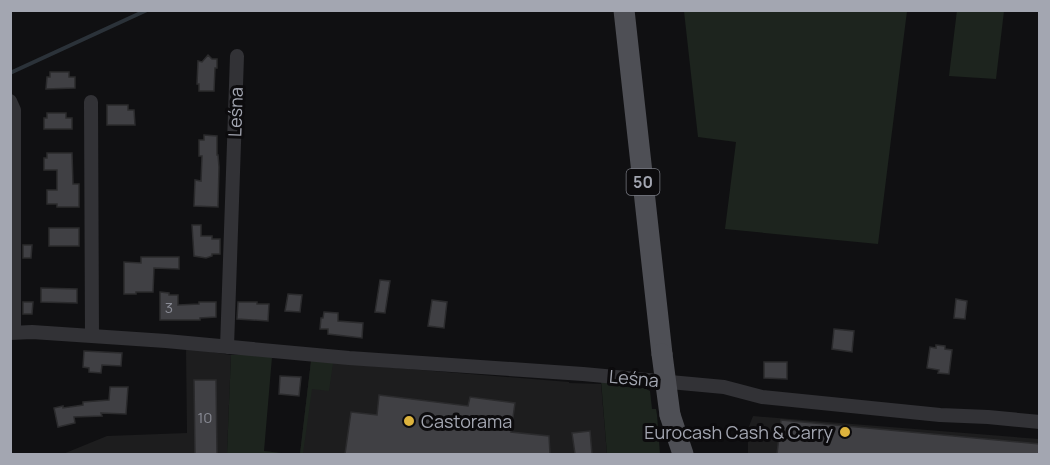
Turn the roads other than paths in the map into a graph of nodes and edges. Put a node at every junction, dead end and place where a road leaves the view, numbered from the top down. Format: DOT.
graph roads {
  1 [pos="624,10"];
  2 [pos="237,56"];
  3 [pos="10,101"];
  4 [pos="91,102"];
  5 [pos="12,333"];
  6 [pos="92,336"];
  7 [pos="227,347"];
  8 [pos="670,415"];
  9 [pos="1040,422"];
  10 [pos="667,454"];
  11 [pos="675,454"];
  12 [pos="683,454"];
  1 -- 8 [label="main road, 50, bridge"];
  2 -- 7 [label="street, Leśna"];
  3 -- 5 [label="street"];
  4 -- 6 [label="street"];
  5 -- 6 [label="street, Leśna"];
  6 -- 7 [label="street, Leśna"];
  7 -- 9 [label="street, Leśna"];
  8 -- 10 [label="main road"];
  8 -- 11 [label="main road, 50"];
  8 -- 12 [label="main road"];
}
